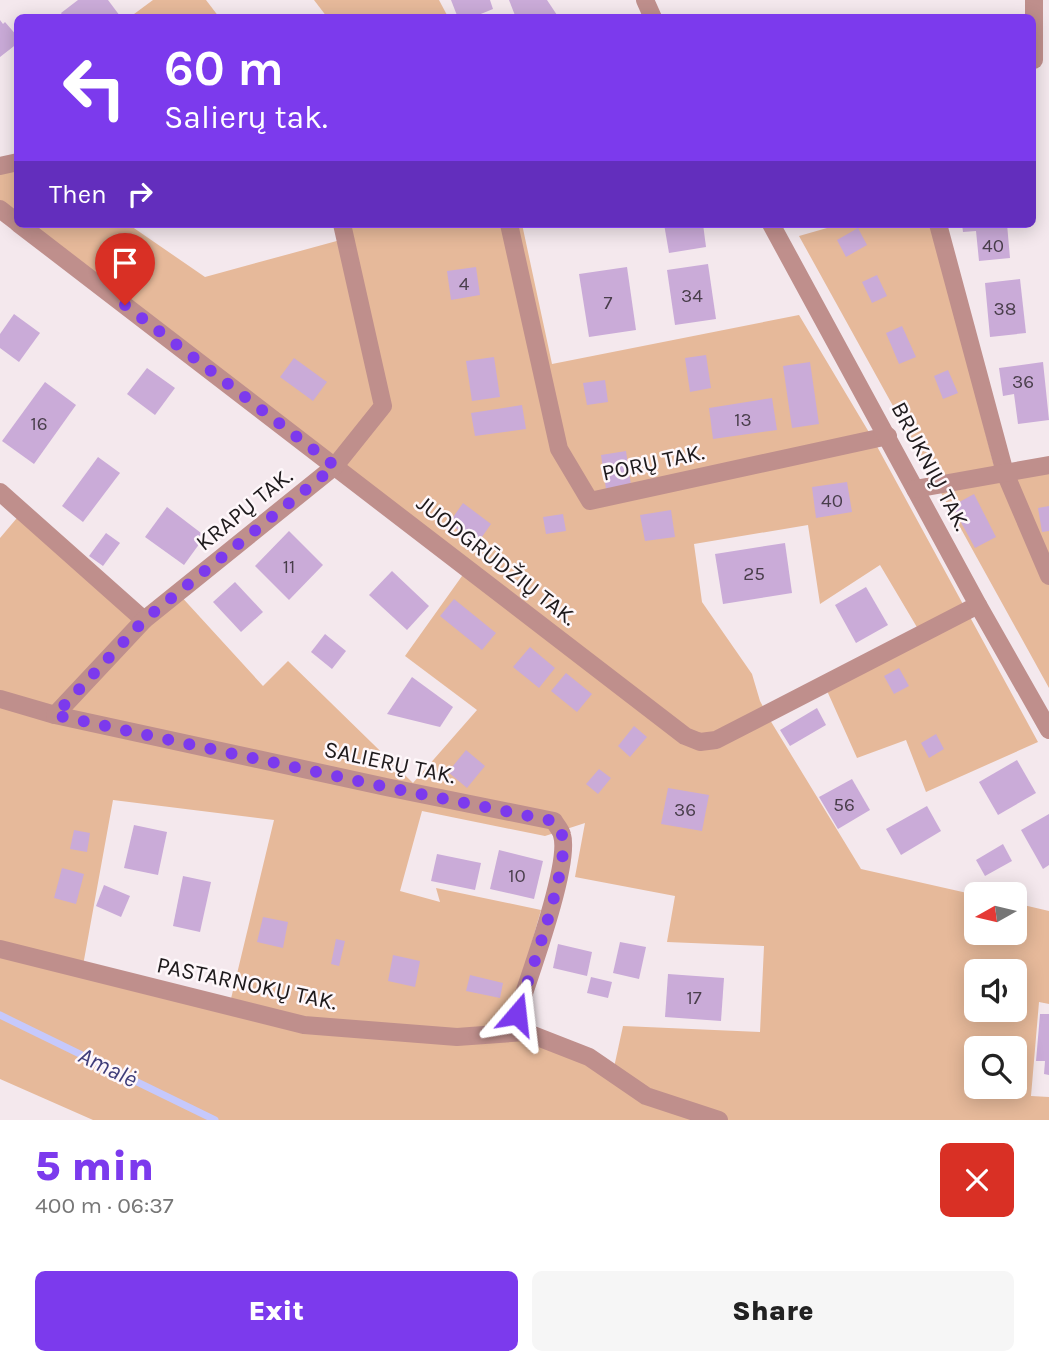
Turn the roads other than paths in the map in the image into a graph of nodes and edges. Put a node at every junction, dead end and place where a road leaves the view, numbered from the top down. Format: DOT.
graph roads {
  1 [pos="0,209"];
  2 [pos="14,220"];
  3 [pos="25,228"];
  4 [pos="343,228"];
  5 [pos="510,228"];
  6 [pos="773,228"];
  7 [pos="939,228"];
  8 [pos="888,436"];
  9 [pos="1049,465"];
  10 [pos="335,466"];
  11 [pos="1005,473"];
  12 [pos="915,489"];
  13 [pos="0,492"];
  14 [pos="1049,576"];
  15 [pos="978,605"];
  16 [pos="144,620"];
  17 [pos="0,699"];
  18 [pos="55,715"];
  19 [pos="1049,730"];
  20 [pos="0,949"];
  21 [pos="525,1032"];
  22 [pos="719,1120"];
  1 -- 2 [label="street, JUODGRŪDŽIŲ TAK."];
  3 -- 10 [label="street, JUODGRŪDŽIŲ TAK."];
  4 -- 10 [label="street, KRAPŲ TAK."];
  5 -- 8 [label="street, PORŲ TAK."];
  6 -- 8 [label="street, BRUKNIŲ TAK."];
  7 -- 11 [label="street"];
  8 -- 12 [label="street, BRUKNIŲ TAK."];
  9 -- 11 [label="street"];
  10 -- 15 [label="street, JUODGRŪDŽIŲ TAK."];
  10 -- 16 [label="street, KRAPŲ TAK."];
  11 -- 12 [label="street"];
  11 -- 14 [label="street"];
  12 -- 15 [label="street, BRUKNIŲ TAK."];
  13 -- 16 [label="street"];
  15 -- 19 [label="street, BRUKNIŲ TAK."];
  16 -- 18 [label="street, KRAPŲ TAK."];
  17 -- 18 [label="street, SALIERŲ TAK."];
  18 -- 21 [label="street, SALIERŲ TAK."];
  20 -- 21 [label="street, PASTARNOKŲ TAK."];
  21 -- 22 [label="street, PASTARNOKŲ TAK."];
}
